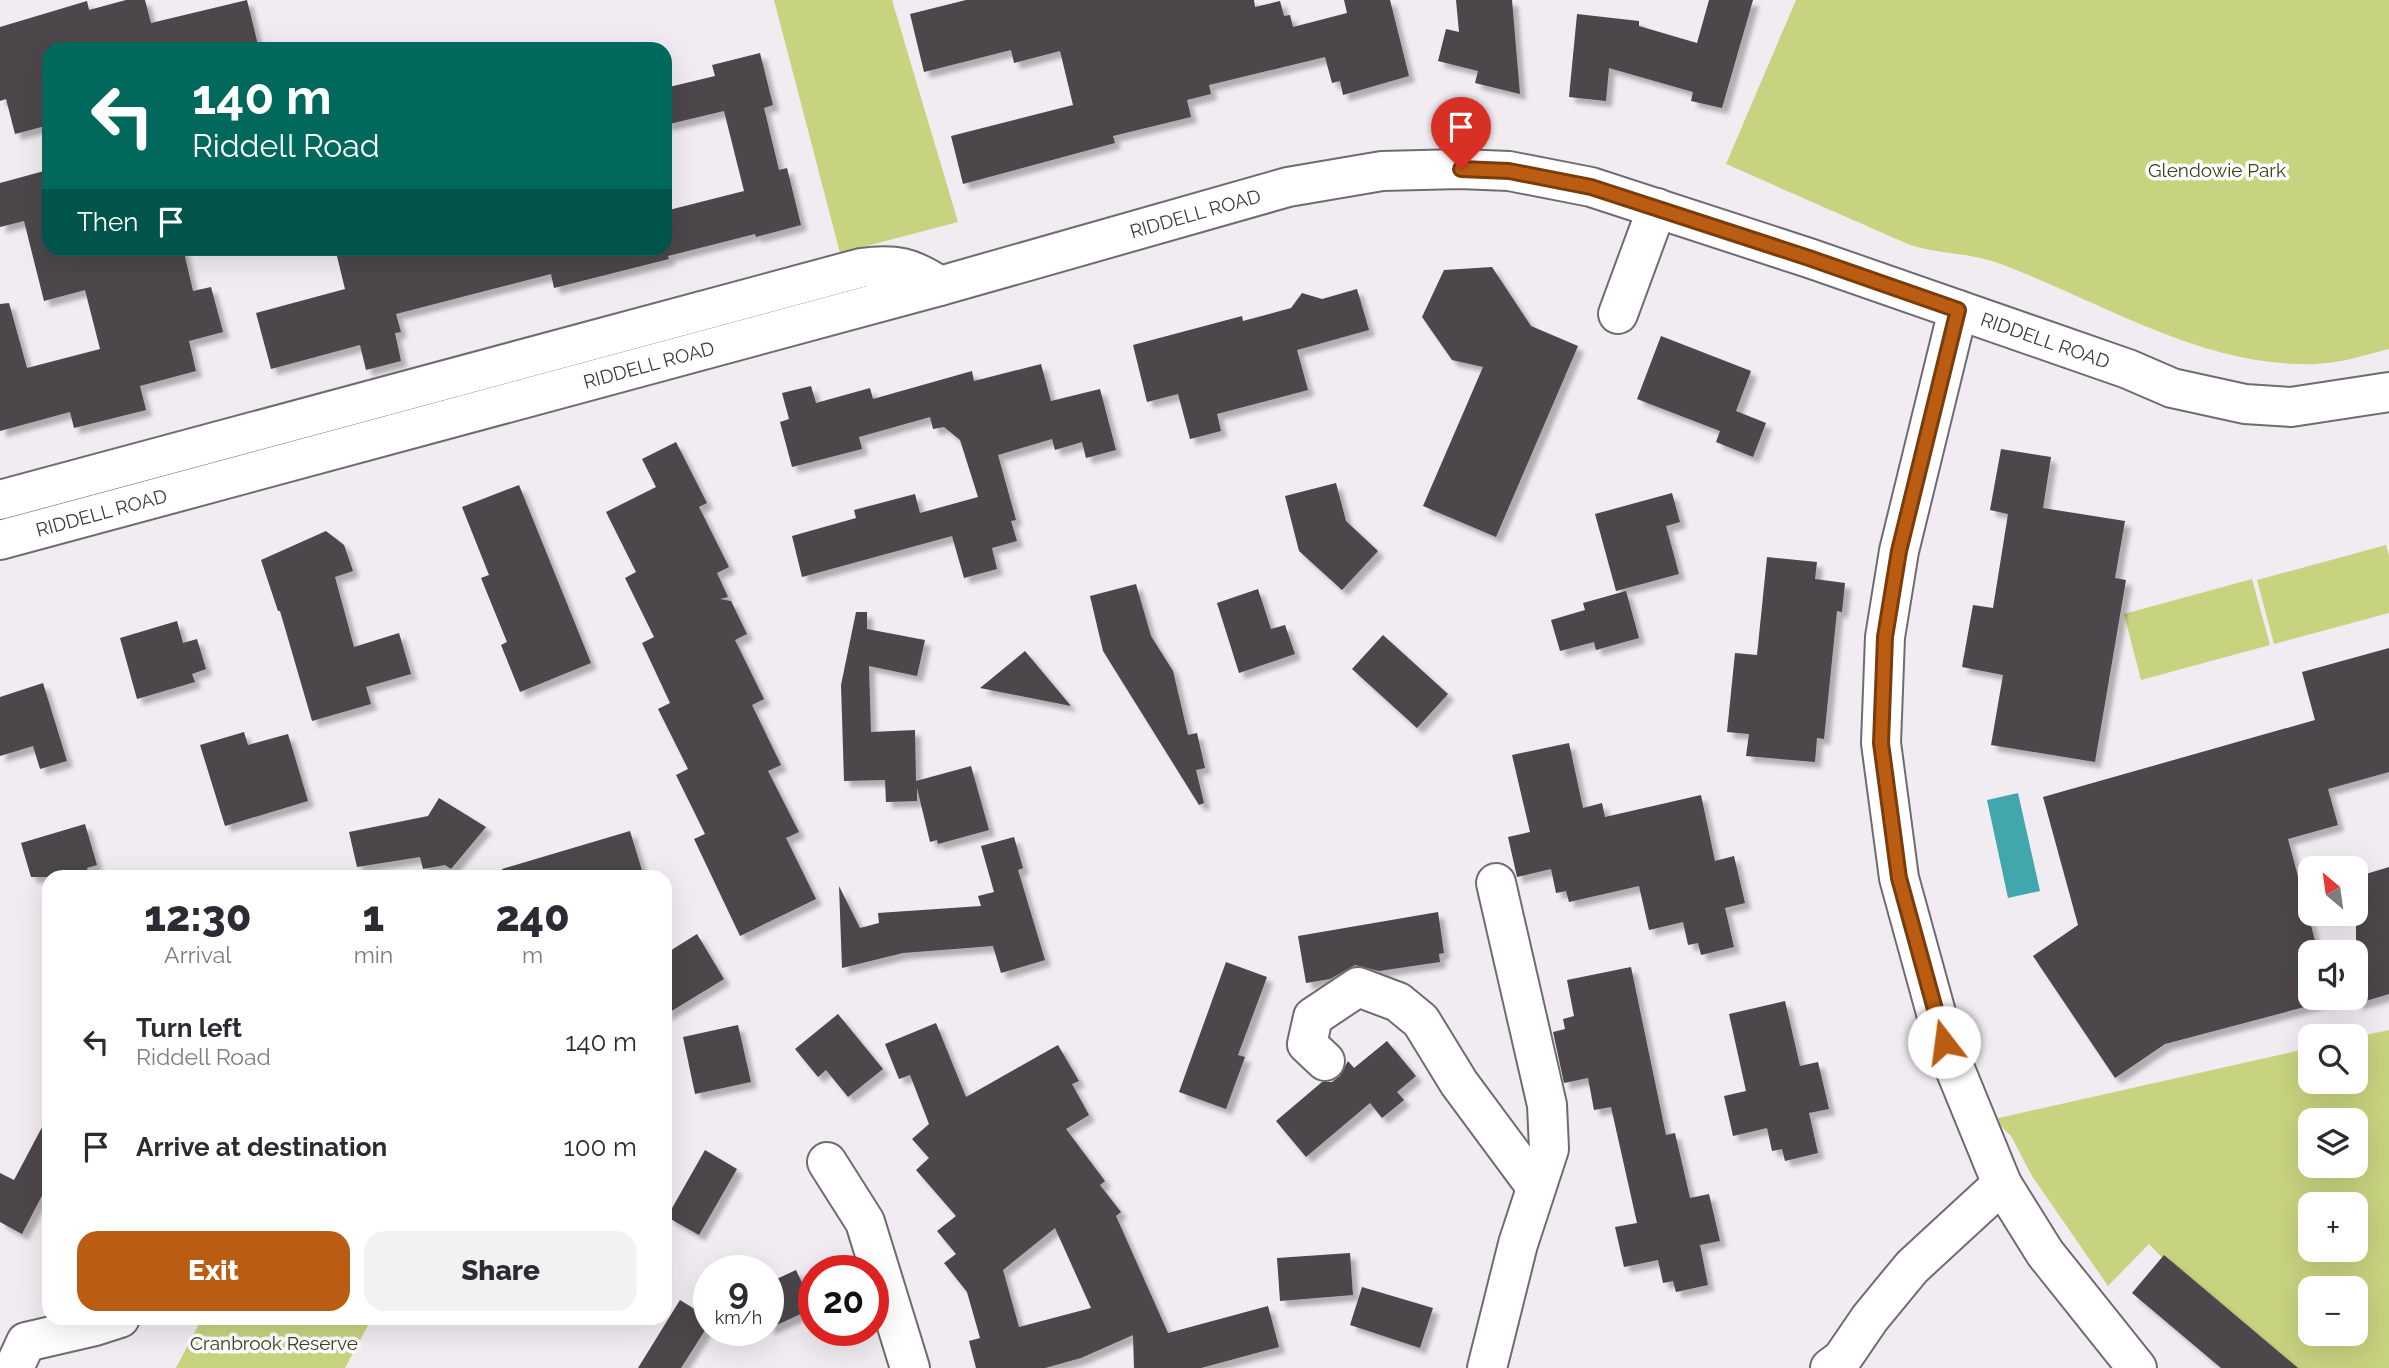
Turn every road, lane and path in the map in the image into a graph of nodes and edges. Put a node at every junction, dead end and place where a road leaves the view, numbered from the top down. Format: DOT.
graph roads {
  1 [pos="1657,208"];
  2 [pos="940,286"];
  3 [pos="1958,310"];
  4 [pos="1618,314"];
  5 [pos="2389,392"];
  6 [pos="0,500"];
  7 [pos="0,540"];
  8 [pos="1496,883"];
  9 [pos="1325,1062"];
  10 [pos="827,1163"];
  11 [pos="2002,1184"];
  12 [pos="1536,1187"];
  13 [pos="98,1325"];
  14 [pos="13,1368"];
  15 [pos="910,1368"];
  16 [pos="1487,1368"];
  17 [pos="1830,1368"];
  18 [pos="2137,1368"];
  1 -- 2 [label="street, RIDDELL ROAD"];
  1 -- 3 [label="street, RIDDELL ROAD"];
  1 -- 4 [label="street"];
  2 -- 6 [label="street"];
  2 -- 7 [label="street, RIDDELL ROAD"];
  3 -- 5 [label="street, RIDDELL ROAD"];
  3 -- 11 [label="street"];
  8 -- 12 [label="street"];
  9 -- 12 [label="street"];
  10 -- 15 [label="street"];
  11 -- 17 [label="street"];
  11 -- 18 [label="street"];
  12 -- 16 [label="street"];
  13 -- 14 [label="street"];
}
